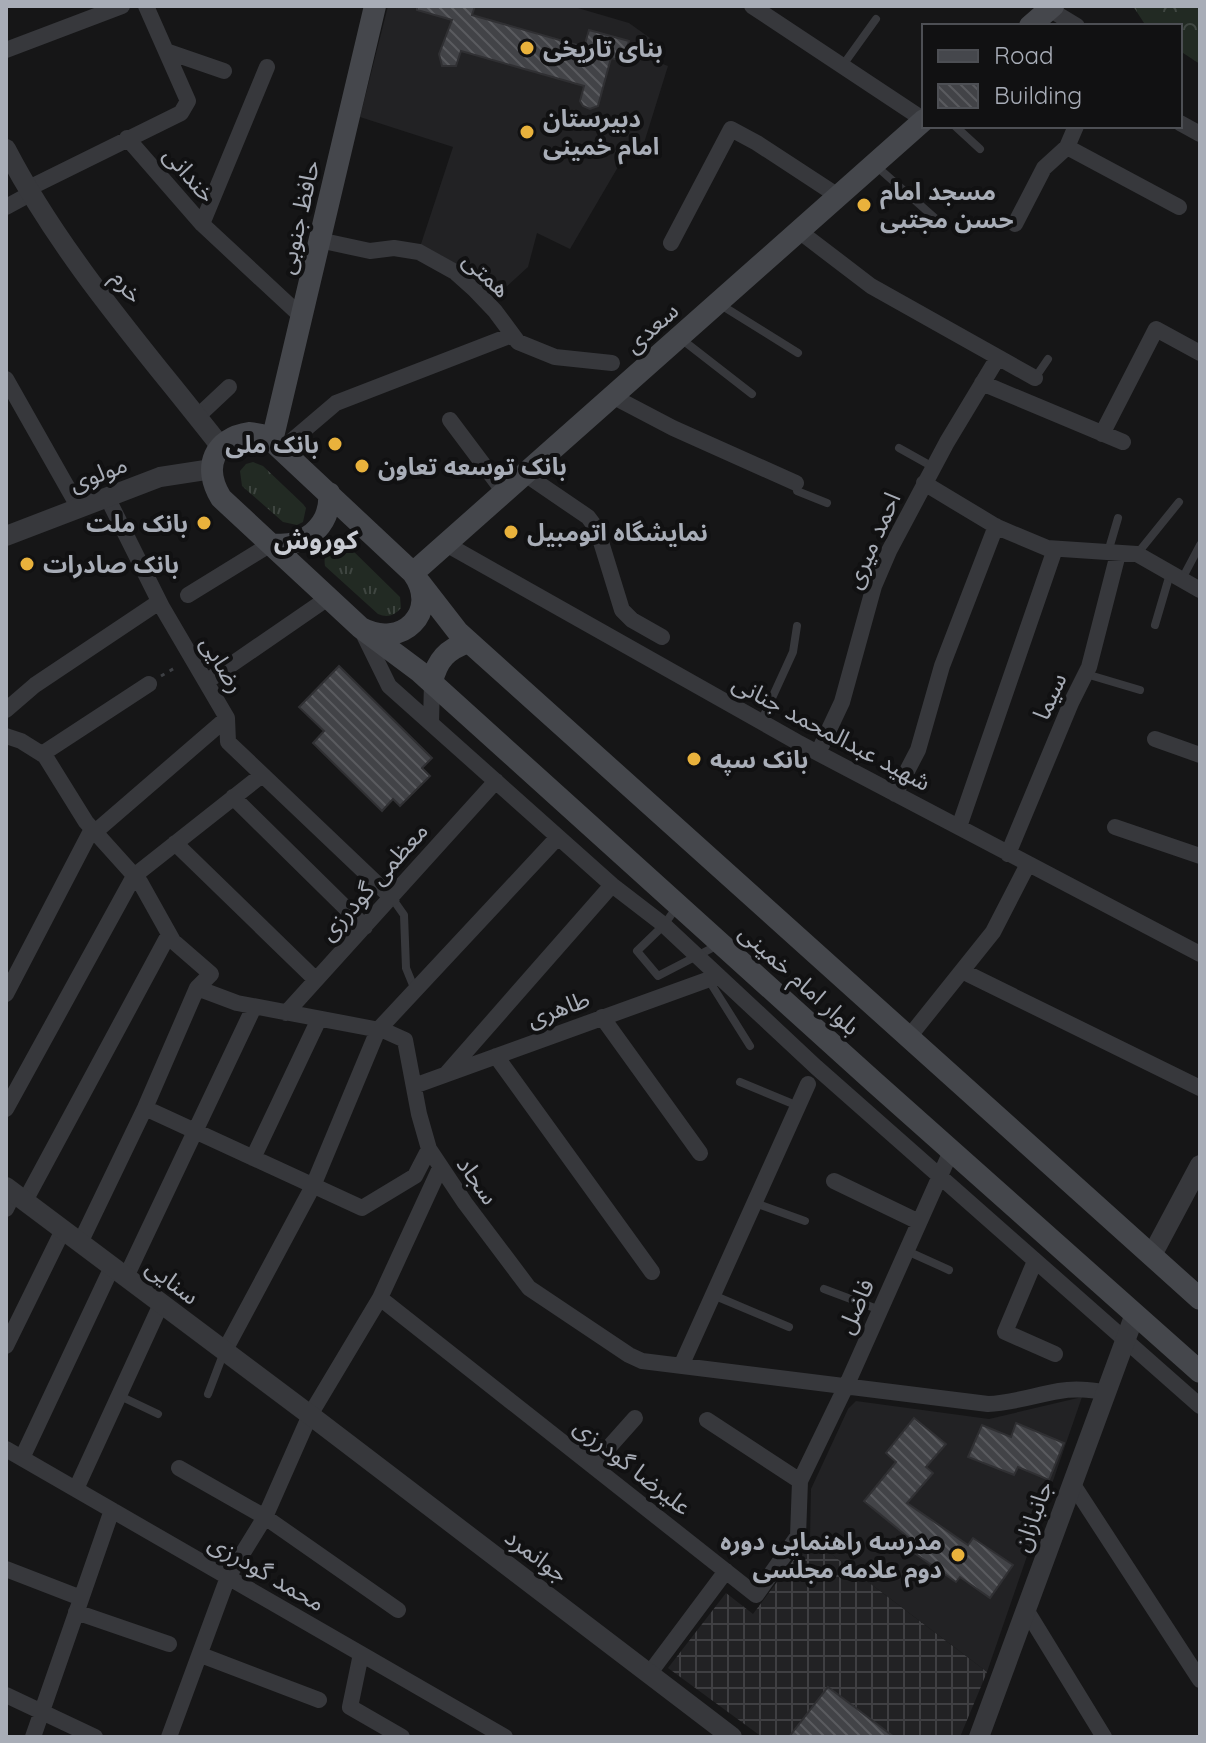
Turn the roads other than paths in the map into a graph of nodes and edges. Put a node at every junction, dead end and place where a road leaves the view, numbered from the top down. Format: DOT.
graph roads {
  1 [pos="122,6"];
  2 [pos="146,6"];
  3 [pos="375,6"];
  4 [pos="752,6"];
  5 [pos="1038,14"];
  6 [pos="876,19"];
  7 [pos="1070,24"];
  8 [pos="6,50"];
  9 [pos="166,51"];
  10 [pos="843,65"];
  11 [pos="267,67"];
  12 [pos="224,71"];
  13 [pos="922,119"];
  14 [pos="922,122"];
  15 [pos="1182,124"];
  16 [pos="957,128"];
  17 [pos="1075,128"];
  18 [pos="1200,134"];
  19 [pos="127,138"];
  20 [pos="1067,147"];
  21 [pos="6,149"];
  22 [pos="980,149"];
  23 [pos="874,164"];
  24 [pos="28,192"];
  25 [pos="838,196"];
  26 [pos="6,207"];
  27 [pos="1179,207"];
  28 [pos="936,219"];
  29 [pos="202,224"];
  30 [pos="1015,224"];
  31 [pos="799,231"];
  32 [pos="319,240"];
  33 [pos="671,243"];
  34 [pos="718,303"];
  35 [pos="302,317"];
  36 [pos="512,335"];
  37 [pos="679,337"];
  38 [pos="1199,351"];
  39 [pos="798,353"];
  40 [pos="997,359"];
  41 [pos="1048,359"];
  42 [pos="612,363"];
  43 [pos="1035,378"];
  44 [pos="6,379"];
  45 [pos="982,383"];
  46 [pos="229,387"];
  47 [pos="752,394"];
  48 [pos="612,396"];
  49 [pos="197,417"];
  50 [pos="450,420"];
  51 [pos="1102,434"];
  52 [pos="1123,442"];
  53 [pos="277,445"];
  54 [pos="221,447"];
  55 [pos="899,448"];
  56 [pos="933,467"];
  57 [pos="212,469"];
  58 [pos="525,474"];
  59 [pos="796,483"];
  60 [pos="924,483"];
  61 [pos="504,492"];
  62 [pos="329,493"];
  63 [pos="107,497"];
  64 [pos="1179,502"];
  65 [pos="827,503"];
  66 [pos="79,508"];
  67 [pos="1118,518"];
  68 [pos="361,523"];
  69 [pos="996,526"];
  70 [pos="6,536"];
  71 [pos="271,544"];
  72 [pos="446,544"];
  73 [pos="1200,545"];
  74 [pos="1055,549"];
  75 [pos="1113,553"];
  76 [pos="1137,554"];
  77 [pos="1176,576"];
  78 [pos="416,578"];
  79 [pos="309,580"];
  80 [pos="1200,590"];
  81 [pos="188,595"];
  82 [pos="328,598"];
  83 [pos="159,602"];
  84 [pos="1155,625"];
  85 [pos="797,626"];
  86 [pos="361,628"];
  87 [pos="662,637"];
  88 [pos="469,642"];
  89 [pos="1085,674"];
  90 [pos="206,682"];
  91 [pos="432,682"];
  92 [pos="149,684"];
  93 [pos="1140,690"];
  94 [pos="6,710"];
  95 [pos="227,718"];
  96 [pos="761,722"];
  97 [pos="431,723"];
  98 [pos="6,736"];
  99 [pos="1155,739"];
  100 [pos="818,753"];
  101 [pos="42,754"];
  102 [pos="1200,755"];
  103 [pos="262,775"];
  104 [pos="496,781"];
  105 [pos="895,794"];
  106 [pos="233,797"];
  107 [pos="959,827"];
  108 [pos="1115,827"];
  109 [pos="93,830"];
  110 [pos="558,837"];
  111 [pos="175,843"];
  112 [pos="1008,854"];
  113 [pos="1200,856"];
  114 [pos="1028,864"];
  115 [pos="134,876"];
  116 [pos="612,885"];
  117 [pos="392,898"];
  118 [pos="679,904"];
  119 [pos="664,925"];
  120 [pos="365,927"];
  121 [pos="169,934"];
  122 [pos="722,943"];
  123 [pos="1200,954"];
  124 [pos="697,956"];
  125 [pos="962,971"];
  126 [pos="713,977"];
  127 [pos="316,980"];
  128 [pos="197,988"];
  129 [pos="415,991"];
  130 [pos="6,994"];
  131 [pos="254,1007"];
  132 [pos="286,1013"];
  133 [pos="602,1017"];
  134 [pos="319,1019"];
  135 [pos="378,1030"];
  136 [pos="909,1037"];
  137 [pos="750,1046"];
  138 [pos="496,1056"];
  139 [pos="446,1074"];
  140 [pos="873,1081"];
  141 [pos="740,1082"];
  142 [pos="808,1084"];
  143 [pos="414,1086"];
  144 [pos="1200,1088"];
  145 [pos="853,1100"];
  146 [pos="798,1106"];
  147 [pos="145,1108"];
  148 [pos="6,1109"];
  149 [pos="196,1132"];
  150 [pos="429,1149"];
  151 [pos="952,1149"];
  152 [pos="700,1153"];
  153 [pos="253,1158"];
  154 [pos="1200,1165"];
  155 [pos="440,1168"];
  156 [pos="940,1177"];
  157 [pos="834,1181"];
  158 [pos="313,1186"];
  159 [pos="13,1197"];
  160 [pos="755,1203"];
  161 [pos="805,1221"];
  162 [pos="919,1222"];
  163 [pos="63,1230"];
  164 [pos="80,1243"];
  165 [pos="907,1250"];
  166 [pos="1152,1255"];
  167 [pos="1035,1261"];
  168 [pos="949,1270"];
  169 [pos="119,1272"];
  170 [pos="652,1272"];
  171 [pos="824,1289"];
  172 [pos="713,1295"];
  173 [pos="380,1298"];
  174 [pos="1200,1299"];
  175 [pos="161,1304"];
  176 [pos="880,1310"];
  177 [pos="1135,1314"];
  178 [pos="789,1327"];
  179 [pos="1125,1341"];
  180 [pos="6,1346"];
  181 [pos="224,1352"];
  182 [pos="1055,1354"];
  183 [pos="681,1366"];
  184 [pos="1200,1372"];
  185 [pos="845,1387"];
  186 [pos="1105,1392"];
  187 [pos="208,1394"];
  188 [pos="120,1396"];
  189 [pos="1200,1406"];
  190 [pos="158,1414"];
  191 [pos="310,1415"];
  192 [pos="635,1418"];
  193 [pos="707,1420"];
  194 [pos="6,1449"];
  195 [pos="22,1458"];
  196 [pos="594,1464"];
  197 [pos="179,1468"];
  198 [pos="800,1481"];
  199 [pos="1072,1483"];
  200 [pos="76,1489"];
  201 [pos="112,1510"];
  202 [pos="265,1517"];
  203 [pos="6,1569"];
  204 [pos="726,1571"];
  205 [pos="228,1577"];
  206 [pos="79,1605"];
  207 [pos="1025,1608"];
  208 [pos="398,1610"];
  209 [pos="169,1644"];
  210 [pos="361,1654"];
  211 [pos="201,1655"];
  212 [pos="649,1674"];
  213 [pos="1200,1680"];
  214 [pos="6,1695"];
  215 [pos="319,1700"];
  216 [pos="41,1712"];
  217 [pos="33,1737"];
  218 [pos="95,1737"];
  219 [pos="169,1737"];
  220 [pos="402,1737"];
  221 [pos="505,1737"];
  222 [pos="732,1737"];
  223 [pos="979,1737"];
  224 [pos="1104,1737"];
  1 -- 8 [label="street"];
  2 -- 9 [label="street"];
  3 -- 32 [label="main road, حافظ جنوبی"];
  4 -- 10 [label="street"];
  5 -- 7 [label="street"];
  6 -- 10 [label="lane"];
  9 -- 12 [label="street"];
  9 -- 19 [label="street"];
  10 -- 13 [label="street"];
  11 -- 29 [label="street"];
  14 -- 23 [label="main road, سعدی"];
  15 -- 18 [label="street"];
  16 -- 22 [label="lane"];
  17 -- 20 [label="street"];
  19 -- 24 [label="street"];
  19 -- 29 [label="street, خندانی"];
  20 -- 27 [label="street"];
  20 -- 30 [label="street"];
  21 -- 24 [label="street, خرم"];
  23 -- 25 [label="main road, سعدی"];
  23 -- 28 [label="lane"];
  24 -- 26 [label="street"];
  24 -- 49 [label="street, خرم"];
  25 -- 31 [label="main road, سعدی"];
  25 -- 33 [label="street"];
  29 -- 35 [label="street, خندانی"];
  31 -- 34 [label="main road, سعدی"];
  31 -- 40 [label="street"];
  32 -- 35 [label="main road, حافظ جنوبی"];
  32 -- 36 [label="street, همتی"];
  34 -- 37 [label="main road, سعدی"];
  34 -- 39 [label="lane"];
  35 -- 53 [label="main road, حافظ جنوبی"];
  36 -- 42 [label="street, همتی"];
  36 -- 53 [label="street"];
  37 -- 47 [label="lane"];
  37 -- 48 [label="main road, سعدی"];
  38 -- 51 [label="street"];
  40 -- 43 [label="street"];
  40 -- 45 [label="street, احمد میری"];
  41 -- 43 [label="lane"];
  44 -- 66 [label="street"];
  45 -- 51 [label="street"];
  45 -- 56 [label="street, احمد میری"];
  46 -- 49 [label="street"];
  48 -- 58 [label="main road, سعدی"];
  48 -- 59 [label="street"];
  49 -- 54 [label="street, خرم"];
  50 -- 61 [label="street"];
  51 -- 52 [label="street"];
  53 -- 54 [label="main road"];
  53 -- 62 [label="main road"];
  54 -- 57 [label="main road"];
  55 -- 56 [label="lane"];
  56 -- 60 [label="street, احمد میری"];
  57 -- 63 [label="street, مولوی"];
  57 -- 71 [label="main road"];
  58 -- 61 [label="main road, سعدی"];
  58 -- 87 [label="street"];
  59 -- 65 [label="lane"];
  60 -- 69 [label="street"];
  60 -- 100 [label="street, احمد میری"];
  61 -- 72 [label="main road, سعدی"];
  62 -- 68 [label="main road"];
  62 -- 71 [label="main road"];
  63 -- 66 [label="street, مولوی"];
  63 -- 83 [label="street, رضایی"];
  64 -- 76 [label="lane"];
  66 -- 70 [label="street, مولوی"];
  67 -- 75 [label="lane"];
  68 -- 78 [label="main road"];
  68 -- 79 [label="main road"];
  69 -- 74 [label="street"];
  69 -- 105 [label="street"];
  71 -- 79 [label="main road"];
  71 -- 81 [label="street"];
  72 -- 78 [label="main road, سعدی"];
  72 -- 96 [label="street, شهید عبدالمحمد جنانی"];
  73 -- 77 [label="lane"];
  74 -- 75 [label="street"];
  74 -- 107 [label="street"];
  75 -- 76 [label="street"];
  75 -- 89 [label="street, سیما"];
  76 -- 77 [label="street"];
  77 -- 80 [label="street"];
  77 -- 84 [label="lane"];
  78 -- 86 [label="main road"];
  78 -- 88 [label="main road, بلوار امام خمینی"];
  79 -- 82 [label="main road"];
  82 -- 86 [label="main road"];
  82 -- 90 [label="street"];
  83 -- 90 [label="street, رضایی"];
  83 -- 94 [label="street"];
  85 -- 96 [label="lane"];
  86 -- 91 [label="main road, بلوار امام خمینی"];
  86 -- 97 [label="street"];
  88 -- 91 [label="main road"];
  88 -- 136 [label="main road, بلوار امام خمینی"];
  89 -- 93 [label="lane"];
  89 -- 112 [label="street, سیما"];
  90 -- 95 [label="street, رضایی"];
  91 -- 97 [label="street"];
  91 -- 118 [label="main road, بلوار امام خمینی"];
  92 -- 101 [label="street"];
  95 -- 103 [label="street, رضایی"];
  95 -- 109 [label="street"];
  96 -- 100 [label="street, شهید عبدالمحمد جنانی"];
  97 -- 104 [label="street"];
  98 -- 101 [label="street"];
  99 -- 102 [label="street"];
  100 -- 105 [label="street, شهید عبدالمحمد جنانی"];
  101 -- 109 [label="street"];
  103 -- 106 [label="street"];
  103 -- 117 [label="street, رضایی"];
  104 -- 110 [label="street"];
  104 -- 117 [label="street, معظمی گودرزی"];
  105 -- 107 [label="street, شهید عبدالمحمد جنانی"];
  106 -- 111 [label="street"];
  106 -- 120 [label="street"];
  107 -- 112 [label="street, شهید عبدالمحمد جنانی"];
  108 -- 113 [label="street"];
  109 -- 115 [label="street"];
  109 -- 130 [label="street"];
  110 -- 116 [label="street"];
  110 -- 129 [label="street"];
  111 -- 115 [label="street"];
  111 -- 127 [label="street"];
  112 -- 114 [label="street, شهید عبدالمحمد جنانی"];
  114 -- 123 [label="street, شهید عبدالمحمد جنانی"];
  114 -- 125 [label="street"];
  115 -- 121 [label="street"];
  115 -- 148 [label="street"];
  116 -- 119 [label="street"];
  116 -- 139 [label="street"];
  117 -- 120 [label="street, معظمی گودرزی"];
  117 -- 129 [label="lane"];
  118 -- 119 [label="lane"];
  118 -- 122 [label="main road, بلوار امام خمینی"];
  119 -- 124 [label="street"];
  119 -- 124 [label="lane"];
  120 -- 127 [label="street, معظمی گودرزی"];
  121 -- 128 [label="street"];
  121 -- 159 [label="street"];
  122 -- 124 [label="lane"];
  122 -- 140 [label="main road, بلوار امام خمینی"];
  124 -- 126 [label="street"];
  125 -- 136 [label="street"];
  125 -- 144 [label="street"];
  126 -- 133 [label="street, طاهری"];
  126 -- 137 [label="lane"];
  126 -- 145 [label="street"];
  127 -- 132 [label="street, معظمی گودرزی"];
  128 -- 131 [label="street, سجاد"];
  128 -- 147 [label="street"];
  129 -- 135 [label="street"];
  131 -- 132 [label="street, سجاد"];
  131 -- 149 [label="street"];
  132 -- 134 [label="street, سجاد"];
  133 -- 138 [label="street, طاهری"];
  133 -- 152 [label="street"];
  134 -- 135 [label="street, سجاد"];
  134 -- 153 [label="street"];
  135 -- 143 [label="street, سجاد"];
  135 -- 158 [label="street"];
  136 -- 166 [label="main road, بلوار امام خمینی"];
  138 -- 139 [label="street, طاهری"];
  138 -- 170 [label="street"];
  139 -- 143 [label="street, طاهری"];
  140 -- 145 [label="street"];
  140 -- 151 [label="main road, بلوار امام خمینی"];
  141 -- 146 [label="lane"];
  142 -- 146 [label="street"];
  143 -- 150 [label="street, سجاد"];
  145 -- 156 [label="street"];
  146 -- 160 [label="street"];
  147 -- 149 [label="street"];
  147 -- 164 [label="street"];
  149 -- 153 [label="street"];
  149 -- 169 [label="street"];
  150 -- 155 [label="street, سجاد"];
  150 -- 158 [label="street"];
  151 -- 156 [label="street, فاضل"];
  151 -- 177 [label="main road, بلوار امام خمینی"];
  153 -- 158 [label="street"];
  154 -- 166 [label="street"];
  155 -- 173 [label="street"];
  155 -- 183 [label="street, سجاد"];
  156 -- 162 [label="street, فاضل"];
  156 -- 167 [label="street"];
  157 -- 162 [label="street"];
  158 -- 181 [label="street"];
  159 -- 163 [label="street, سنایی"];
  160 -- 161 [label="lane"];
  160 -- 172 [label="street"];
  162 -- 165 [label="street, فاضل"];
  163 -- 164 [label="street, سنایی"];
  163 -- 180 [label="street"];
  164 -- 169 [label="street, سنایی"];
  165 -- 168 [label="lane"];
  165 -- 176 [label="street, فاضل"];
  166 -- 174 [label="main road, بلوار امام خمینی"];
  167 -- 179 [label="street"];
  167 -- 182 [label="street"];
  169 -- 175 [label="street, سنایی"];
  169 -- 195 [label="street"];
  171 -- 176 [label="lane"];
  172 -- 178 [label="lane"];
  172 -- 183 [label="street"];
  173 -- 191 [label="street"];
  173 -- 196 [label="street, علیرضا گودرزی"];
  175 -- 181 [label="street, سنایی"];
  175 -- 188 [label="street"];
  176 -- 185 [label="street, فاضل"];
  177 -- 179 [label="street, جانبازان"];
  177 -- 184 [label="main road, بلوار امام خمینی"];
  179 -- 186 [label="street, جانبازان"];
  179 -- 189 [label="street"];
  181 -- 187 [label="lane"];
  181 -- 191 [label="street, سنایی"];
  183 -- 185 [label="street, سجاد"];
  185 -- 186 [label="street, سجاد"];
  185 -- 198 [label="street, فاضل"];
  186 -- 199 [label="street, جانبازان"];
  188 -- 190 [label="lane"];
  188 -- 200 [label="street"];
  191 -- 202 [label="street"];
  191 -- 212 [label="street, جوانمرد"];
  192 -- 196 [label="street"];
  193 -- 198 [label="street"];
  194 -- 195 [label="street, محمد گودرزی"];
  195 -- 200 [label="street, محمد گودرزی"];
  196 -- 204 [label="street, علیرضا گودرزی"];
  197 -- 202 [label="street"];
  198 -- 204 [label="street, علیرضا گودرزی"];
  199 -- 207 [label="street, جانبازان"];
  199 -- 213 [label="street"];
  200 -- 201 [label="street, محمد گودرزی"];
  201 -- 205 [label="street, محمد گودرزی"];
  201 -- 206 [label="street"];
  202 -- 205 [label="street"];
  202 -- 208 [label="street"];
  203 -- 206 [label="street"];
  204 -- 212 [label="street"];
  205 -- 210 [label="street, محمد گودرزی"];
  205 -- 211 [label="street"];
  206 -- 209 [label="street"];
  206 -- 216 [label="street"];
  207 -- 223 [label="street, جانبازان"];
  207 -- 224 [label="street"];
  210 -- 220 [label="street"];
  210 -- 221 [label="street, محمد گودرزی"];
  211 -- 215 [label="street"];
  211 -- 219 [label="street"];
  212 -- 222 [label="street, جوانمرد"];
  214 -- 216 [label="street"];
  216 -- 217 [label="street"];
  216 -- 218 [label="street"];
}
